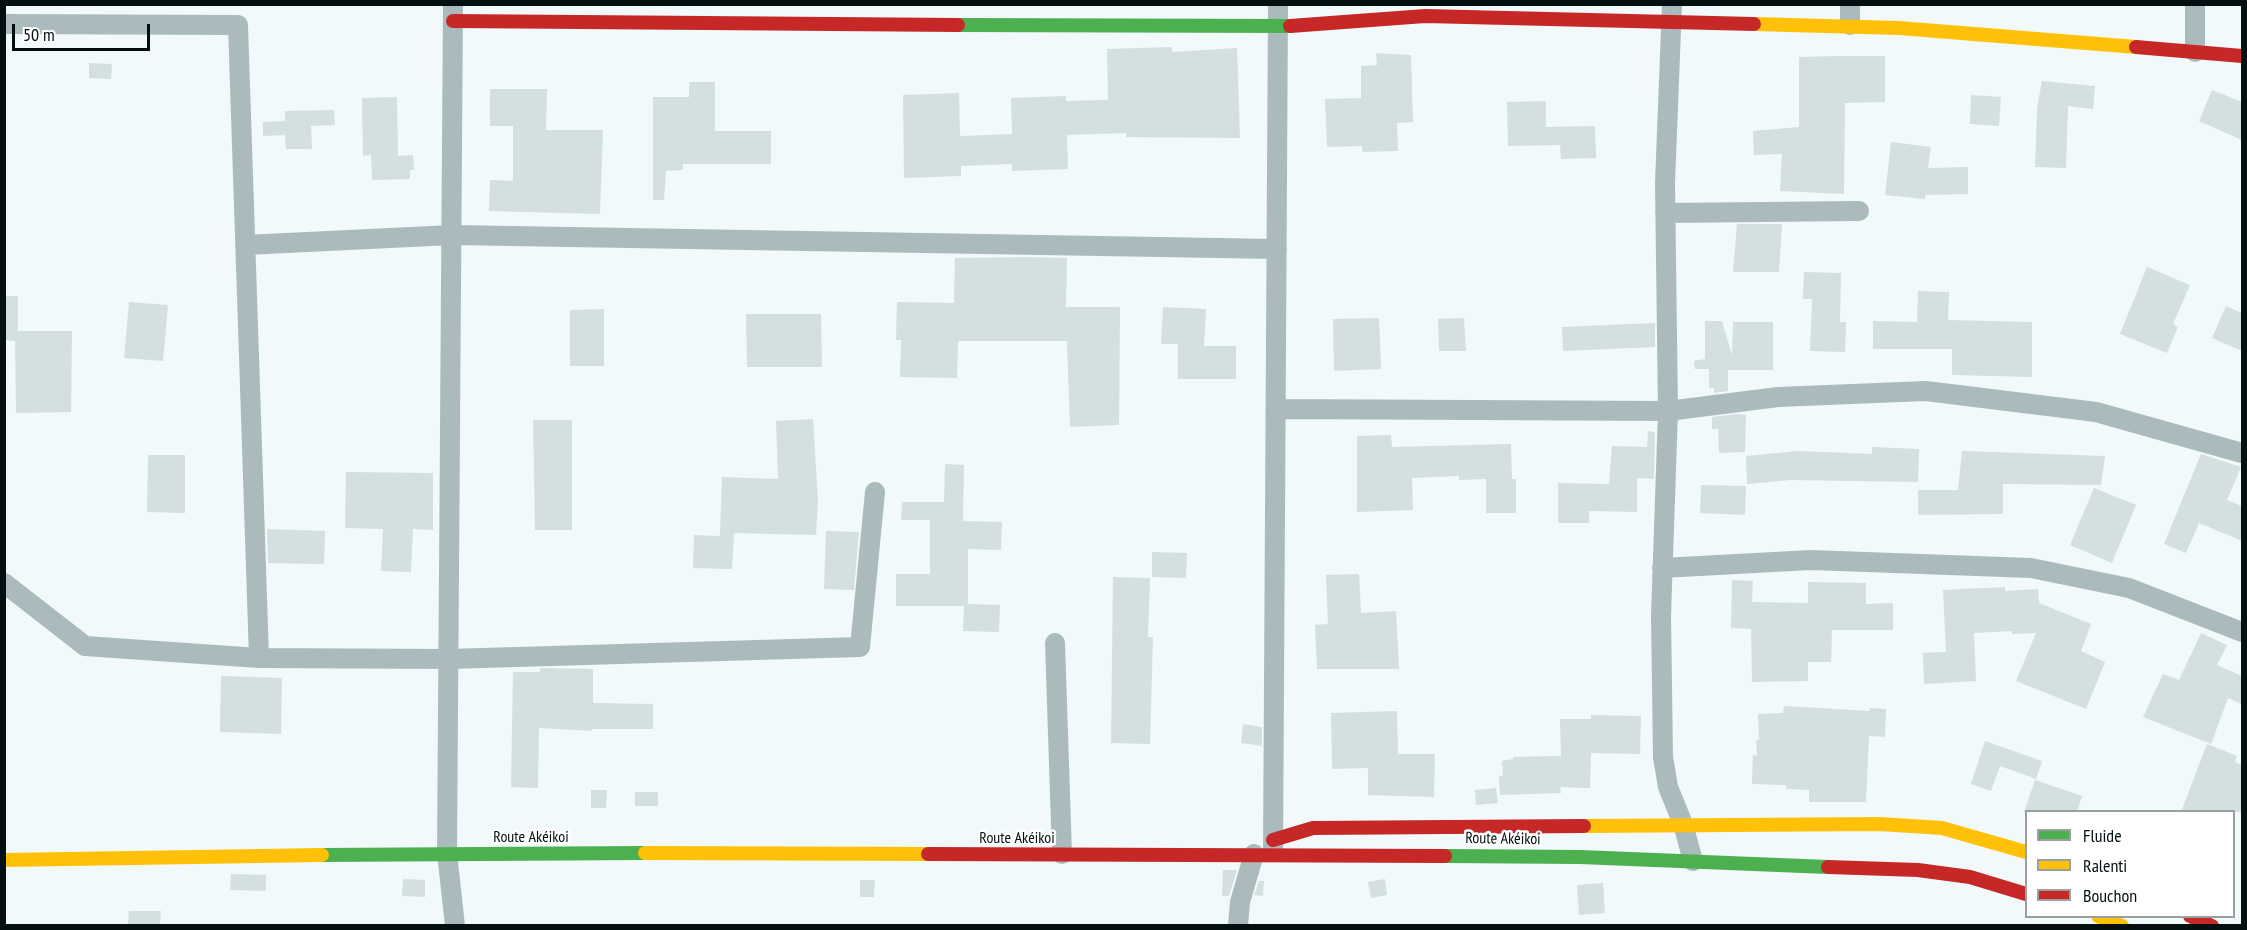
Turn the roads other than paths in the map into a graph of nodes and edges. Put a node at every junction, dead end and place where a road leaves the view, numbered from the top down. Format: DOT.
graph roads {
  1 [pos="1278,4"];
  2 [pos="1850,4"];
  3 [pos="2195,4"];
  4 [pos="453,13"];
  5 [pos="1671,14"];
  6 [pos="4,24"];
  7 [pos="1850,25"];
  8 [pos="1278,27"];
  9 [pos="2195,52"];
  10 [pos="2242,56"];
  11 [pos="1859,211"];
  12 [pos="1665,213"];
  13 [pos="452,235"];
  14 [pos="245,245"];
  15 [pos="1277,249"];
  16 [pos="1276,409"];
  17 [pos="1668,411"];
  18 [pos="2242,453"];
  19 [pos="875,492"];
  20 [pos="1662,567"];
  21 [pos="4,584"];
  22 [pos="2242,632"];
  23 [pos="1055,643"];
  24 [pos="259,658"];
  25 [pos="448,659"];
  26 [pos="1683,824"];
  27 [pos="1267,849"];
  28 [pos="2025,852"];
  29 [pos="447,853"];
  30 [pos="1062,854"];
  31 [pos="4,860"];
  32 [pos="1693,861"];
  33 [pos="2025,894"];
  34 [pos="2103,918"];
  35 [pos="2194,918"];
  36 [pos="454,926"];
  37 [pos="1238,926"];
  38 [pos="2122,926"];
  39 [pos="2212,926"];
  1 -- 8 [label="street"];
  2 -- 7 [label="street"];
  3 -- 9 [label="street"];
  4 -- 8 [label="street"];
  4 -- 13 [label="street"];
  5 -- 7 [label="street"];
  5 -- 8 [label="street"];
  5 -- 12 [label="street"];
  6 -- 14 [label="street"];
  7 -- 9 [label="street"];
  8 -- 15 [label="street"];
  9 -- 10 [label="street"];
  11 -- 12 [label="street"];
  12 -- 17 [label="street"];
  13 -- 14 [label="street"];
  13 -- 15 [label="street"];
  13 -- 25 [label="street"];
  14 -- 24 [label="street"];
  15 -- 16 [label="street"];
  16 -- 17 [label="street"];
  16 -- 27 [label="street"];
  17 -- 18 [label="street"];
  17 -- 20 [label="street"];
  19 -- 25 [label="street"];
  20 -- 22 [label="street"];
  20 -- 26 [label="street"];
  21 -- 24 [label="street"];
  23 -- 30 [label="street"];
  24 -- 25 [label="street"];
  25 -- 29 [label="street"];
  26 -- 27 [label="street, Route Akéikoi"];
  26 -- 28 [label="street, Route Akéikoi"];
  26 -- 32 [label="street"];
  27 -- 30 [label="street, Route Akéikoi"];
  27 -- 32 [label="street, Route Akéikoi"];
  27 -- 37 [label="street"];
  29 -- 30 [label="street, Route Akéikoi"];
  29 -- 31 [label="street, Route Akéikoi"];
  29 -- 36 [label="street"];
  32 -- 33 [label="street, Route Akéikoi"];
  34 -- 38 [label="street"];
  35 -- 39 [label="street"];
}
